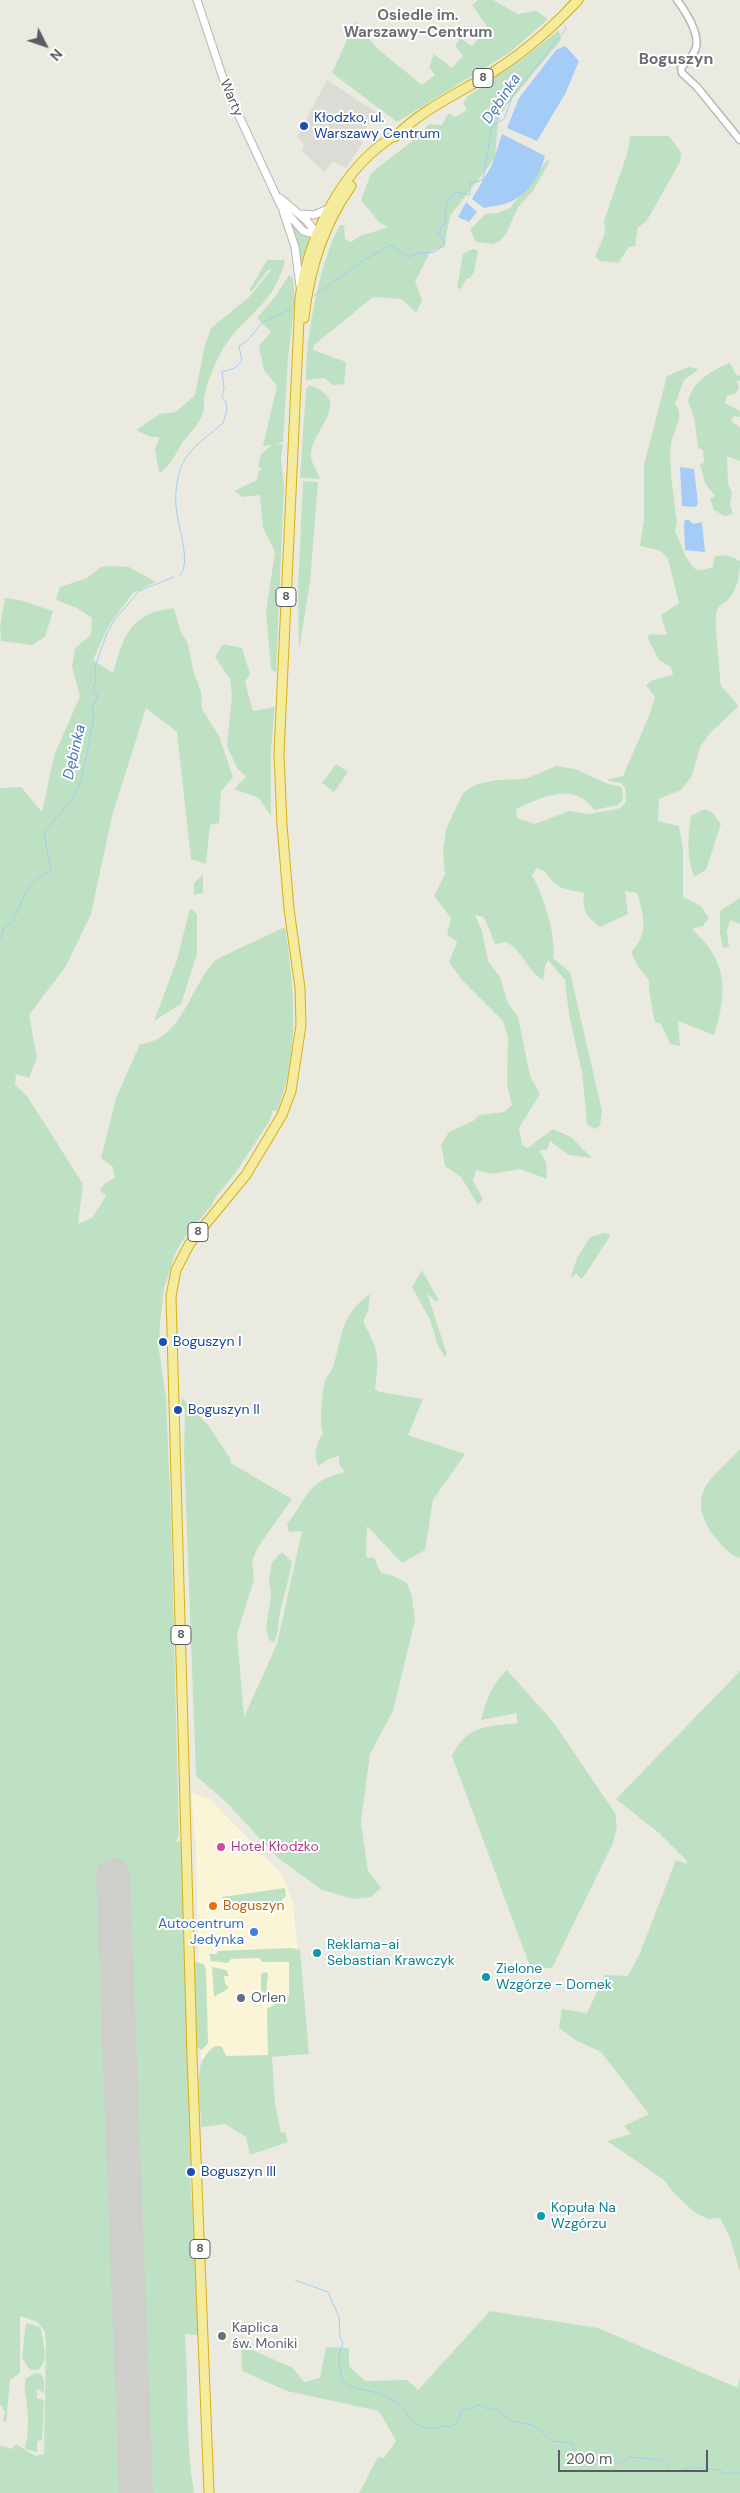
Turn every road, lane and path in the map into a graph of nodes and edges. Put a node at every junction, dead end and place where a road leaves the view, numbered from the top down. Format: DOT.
graph roads {
  1 [pos="198,0"];
  2 [pos="578,0"];
  3 [pos="677,0"];
  4 [pos="740,140"];
  5 [pos="378,150"];
  6 [pos="276,192"];
  7 [pos="281,206"];
  8 [pos="328,209"];
  9 [pos="299,214"];
  10 [pos="320,236"];
  11 [pos="301,291"];
  12 [pos="302,309"];
  13 [pos="210,2493"];
  1 -- 6 [label="main road, Warty"];
  2 -- 5 [label="highway, 8"];
  3 -- 4 [label="street"];
  5 -- 8 [label="highway, 8"];
  5 -- 10 [label="highway, 8"];
  6 -- 7 [label="main road, Warty"];
  6 -- 9 [label="main road, Warty"];
  7 -- 10 [label="main road, Warty"];
  7 -- 11 [label="main road"];
  8 -- 9 [label="main road"];
  8 -- 10 [label="highway, 8"];
  9 -- 10 [label="main road, Warty"];
  10 -- 11 [label="highway, 8"];
  10 -- 12 [label="highway, 8"];
  11 -- 12 [label="highway, 8"];
  12 -- 13 [label="highway, 8"];
}
